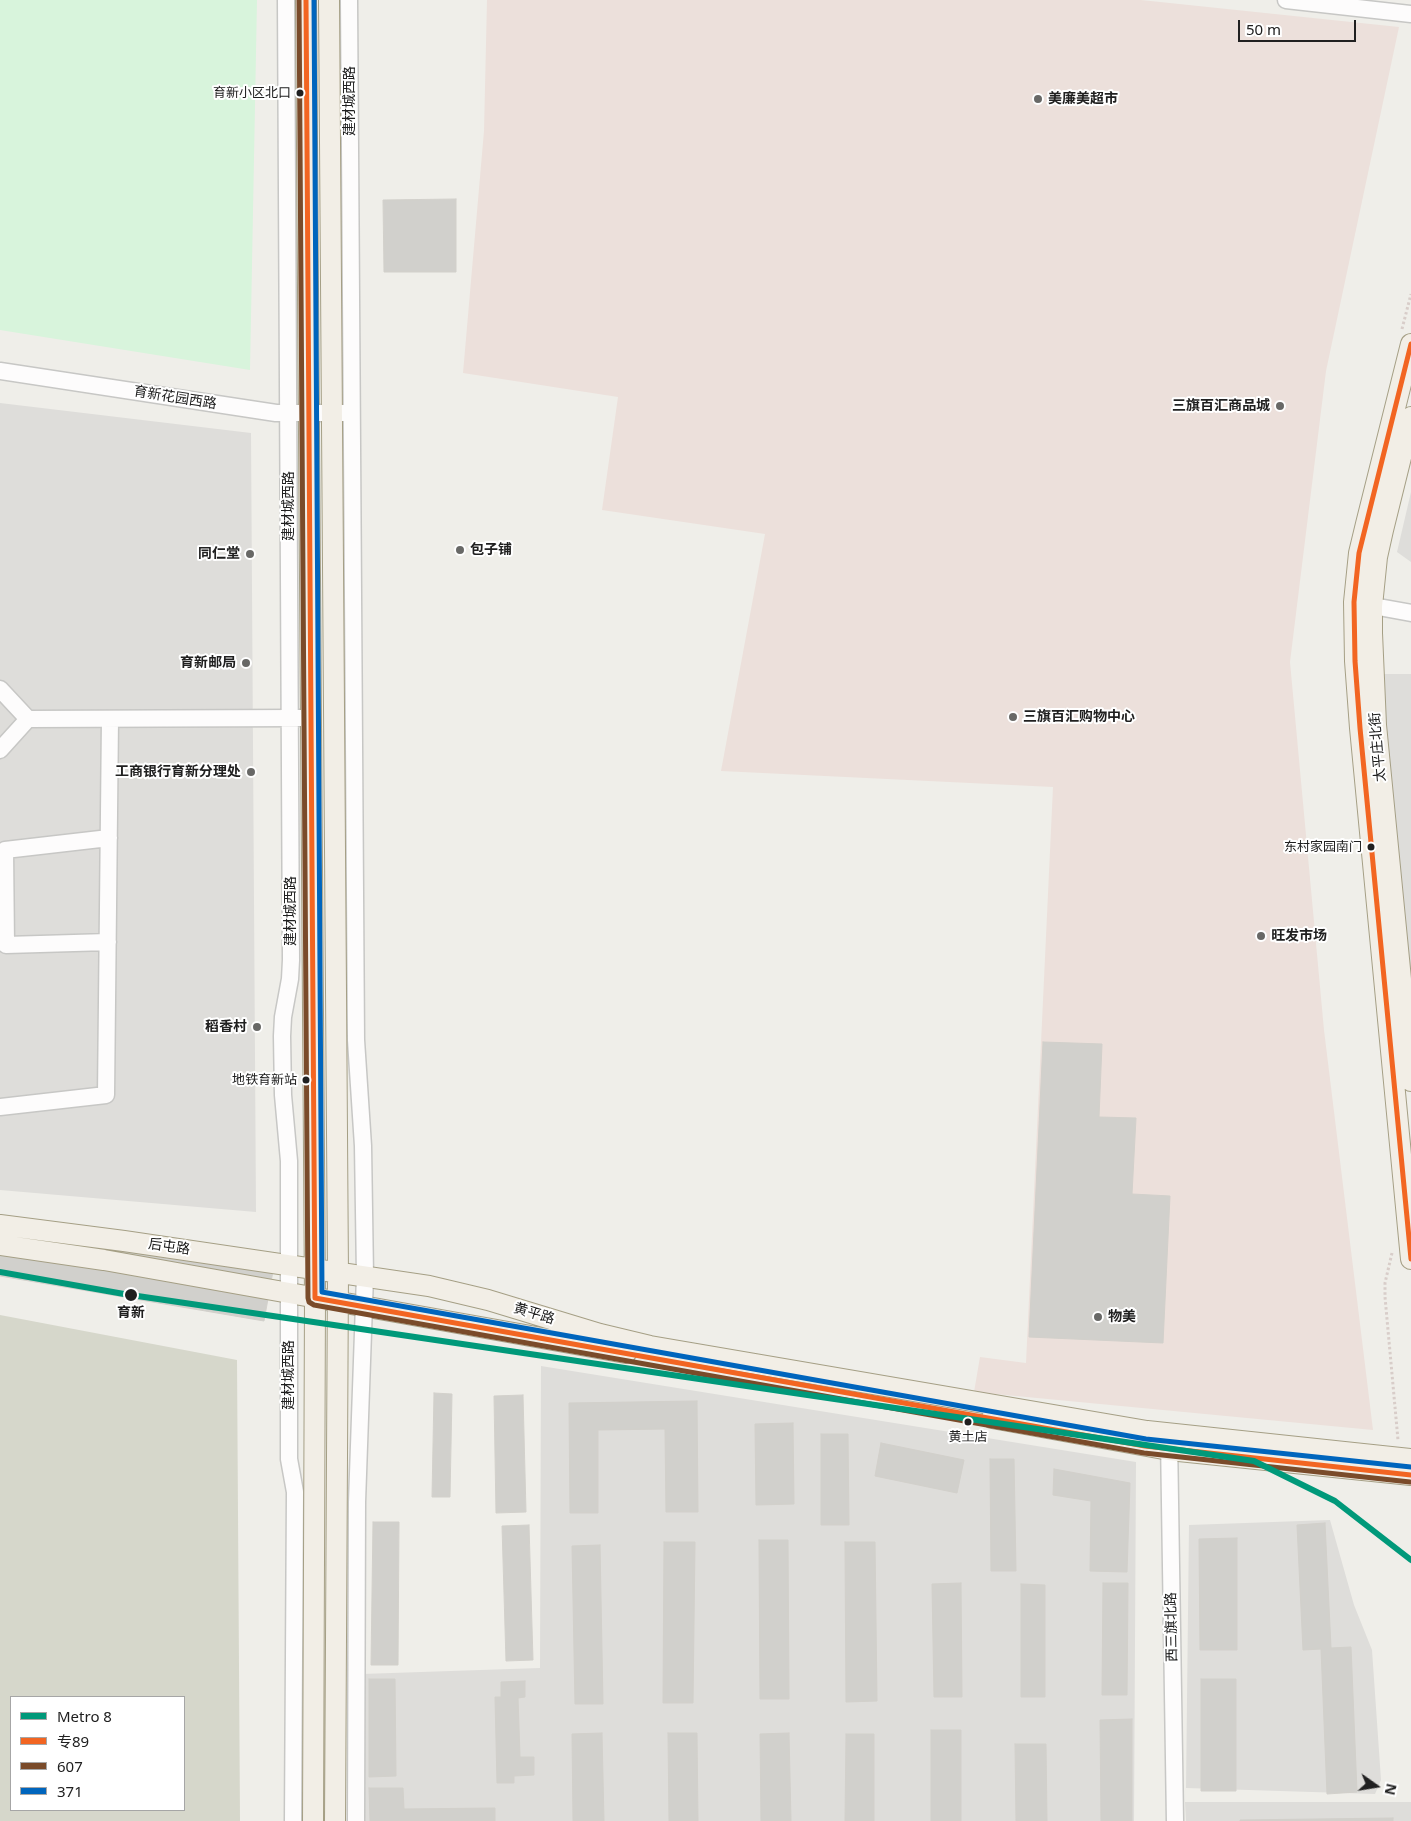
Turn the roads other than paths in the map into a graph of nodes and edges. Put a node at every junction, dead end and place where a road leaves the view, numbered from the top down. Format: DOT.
graph roads {
  1 [pos="286,0"];
  2 [pos="306,0"];
  3 [pos="329,0"];
  4 [pos="349,0"];
  5 [pos="1286,0"];
  6 [pos="1411,14"];
  7 [pos="1411,344"];
  8 [pos="0,371"];
  9 [pos="332,413"];
  10 [pos="288,414"];
  11 [pos="309,414"];
  12 [pos="352,414"];
  13 [pos="1411,417"];
  14 [pos="1363,604"];
  15 [pos="1411,613"];
  16 [pos="0,689"];
  17 [pos="290,718"];
  18 [pos="311,718"];
  19 [pos="28,719"];
  20 [pos="110,719"];
  21 [pos="0,750"];
  22 [pos="109,838"];
  23 [pos="3,848"];
  24 [pos="108,942"];
  25 [pos="3,951"];
  26 [pos="1411,1081"];
  27 [pos="0,1106"];
  28 [pos="0,1225"];
  29 [pos="0,1246"];
  30 [pos="1411,1259"];
  31 [pos="289,1265"];
  32 [pos="314,1269"];
  33 [pos="338,1273"];
  34 [pos="365,1276"];
  35 [pos="289,1293"];
  36 [pos="315,1298"];
  37 [pos="338,1302"];
  38 [pos="364,1307"];
  39 [pos="1169,1441"];
  40 [pos="1411,1459"];
  41 [pos="1411,1475"];
  42 [pos="293,1821"];
  43 [pos="313,1821"];
  44 [pos="336,1821"];
  45 [pos="356,1821"];
  46 [pos="1175,1821"];
  1 -- 10 [label="street, 建材城西路"];
  2 -- 11 [label="main road, 建材城西路"];
  3 -- 9 [label="main road, 建材城西路"];
  4 -- 12 [label="street, 建材城西路"];
  5 -- 6 [label="street"];
  7 -- 14 [label="main road, 太平庄北街"];
  8 -- 10 [label="street, 育新花园西路"];
  9 -- 11 [label="street, 育新花园西路"];
  9 -- 12 [label="street, 育新花园西路"];
  9 -- 33 [label="main road, 建材城西路"];
  10 -- 11 [label="street, 育新花园西路"];
  10 -- 17 [label="street, 建材城西路"];
  11 -- 18 [label="main road, 建材城西路"];
  12 -- 34 [label="street, 建材城西路"];
  13 -- 14 [label="main road, 太平庄北街"];
  14 -- 15 [label="street"];
  14 -- 26 [label="main road, 太平庄北街"];
  14 -- 30 [label="main road, 太平庄北街"];
  16 -- 19 [label="street"];
  17 -- 18 [label="street"];
  17 -- 20 [label="street"];
  17 -- 31 [label="street, 建材城西路"];
  18 -- 32 [label="main road, 建材城西路"];
  19 -- 20 [label="street"];
  19 -- 21 [label="street"];
  20 -- 22 [label="street"];
  22 -- 23 [label="street"];
  22 -- 24 [label="street"];
  23 -- 25 [label="street"];
  24 -- 25 [label="street"];
  24 -- 27 [label="street"];
  28 -- 31 [label="main road, 后屯路"];
  29 -- 35 [label="main road, 后屯路"];
  31 -- 32 [label="main road, 后屯路"];
  31 -- 35 [label="street, 建材城西路"];
  32 -- 33 [label="main road, 后屯路"];
  32 -- 36 [label="main road, 建材城西路"];
  33 -- 34 [label="main road, 黄平路"];
  33 -- 37 [label="main road, 建材城西路"];
  34 -- 38 [label="street, 建材城西路"];
  34 -- 39 [label="main road, 黄平路"];
  35 -- 36 [label="main road, 后屯路"];
  35 -- 42 [label="street, 建材城西路"];
  36 -- 37 [label="main road, 黄平路"];
  36 -- 43 [label="main road, 建材城西路"];
  37 -- 38 [label="main road, 黄平路"];
  37 -- 44 [label="main road, 建材城西路"];
  38 -- 39 [label="main road, 黄平路"];
  38 -- 45 [label="street, 建材城西路"];
  39 -- 40 [label="main road, 黄平路"];
  39 -- 41 [label="main road, 黄平路"];
  39 -- 46 [label="street, 西三旗北路"];
}
